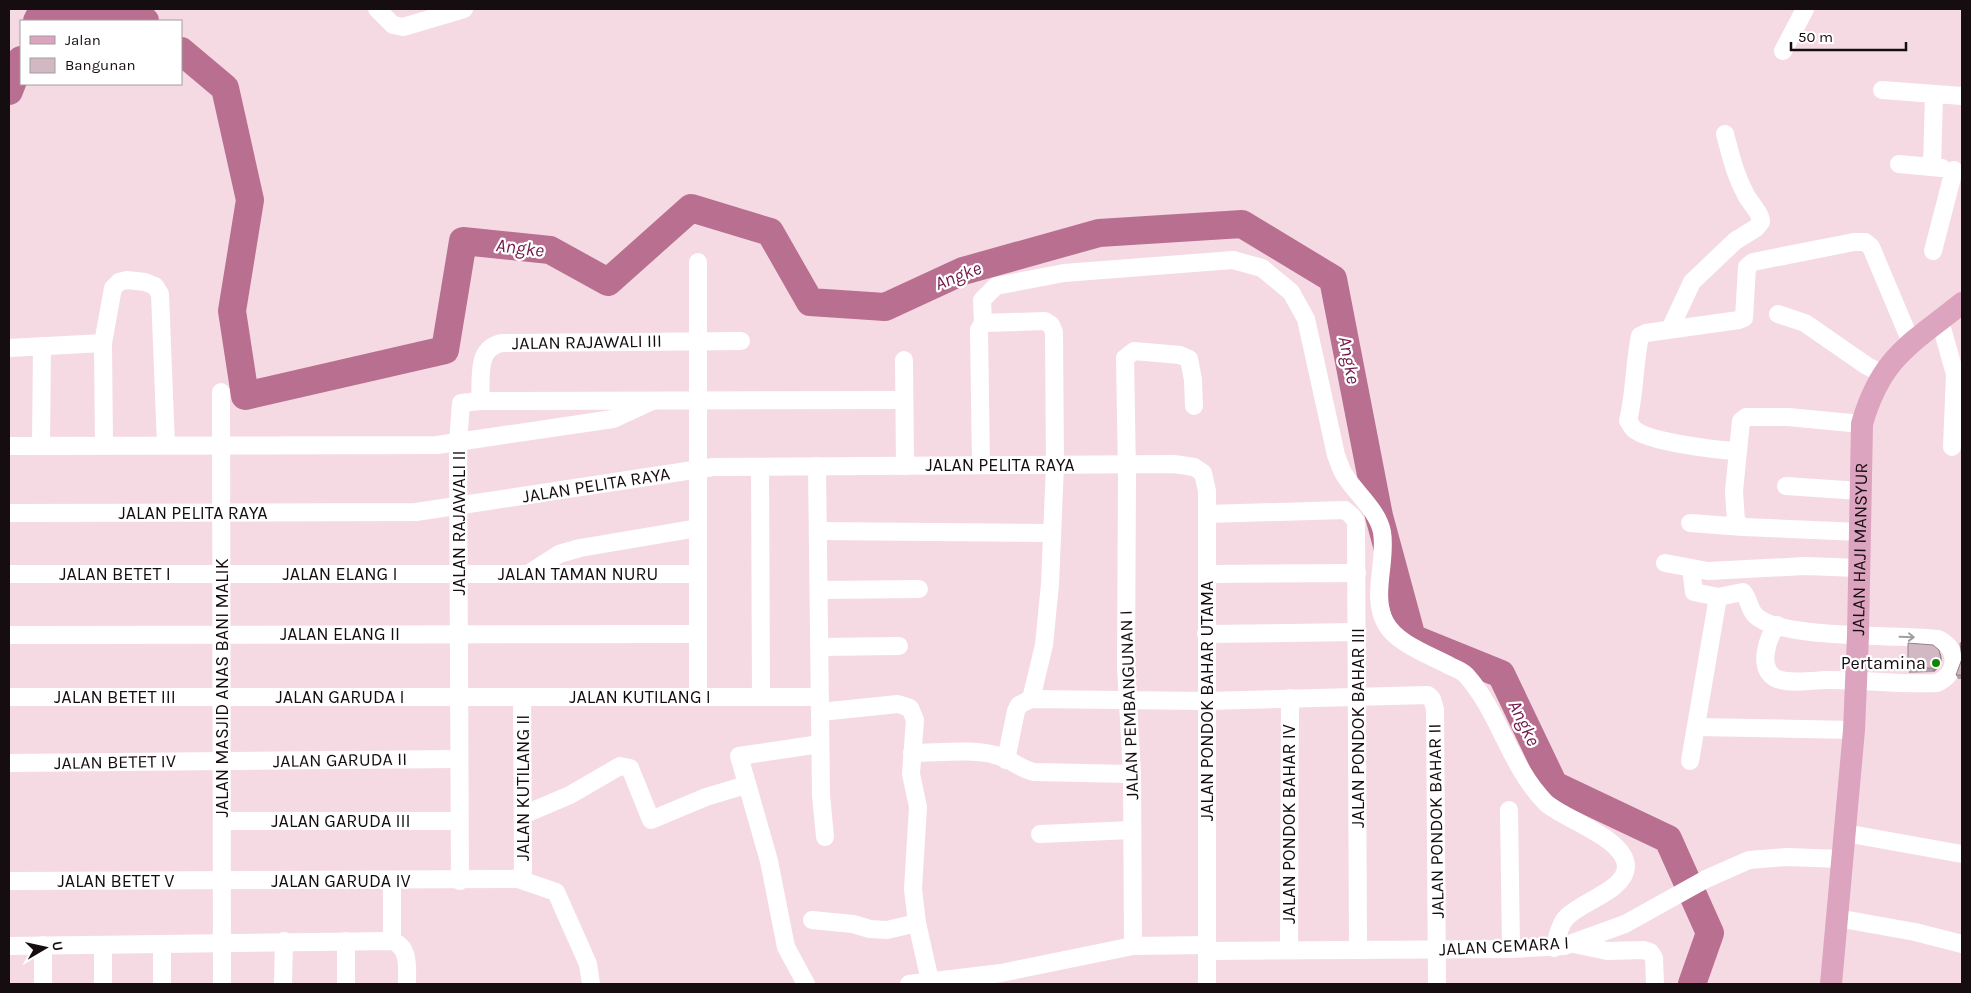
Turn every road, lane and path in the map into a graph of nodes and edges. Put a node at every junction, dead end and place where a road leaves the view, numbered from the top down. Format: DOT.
graph roads {
  1 [pos="377,9"];
  2 [pos="464,9"];
  3 [pos="1805,9"];
  4 [pos="1784,51"];
  5 [pos="1882,90"];
  6 [pos="1934,95"];
  7 [pos="1962,96"];
  8 [pos="1725,134"];
  9 [pos="1899,164"];
  10 [pos="1932,167"];
  11 [pos="1958,171"];
  12 [pos="1933,251"];
  13 [pos="698,262"];
  14 [pos="1962,303"];
  15 [pos="1778,314"];
  16 [pos="983,323"];
  17 [pos="1937,323"];
  18 [pos="1673,329"];
  19 [pos="698,341"];
  20 [pos="741,341"];
  21 [pos="1912,341"];
  22 [pos="103,343"];
  23 [pos="42,346"];
  24 [pos="9,348"];
  25 [pos="904,360"];
  26 [pos="1883,374"];
  27 [pos="221,392"];
  28 [pos="480,400"];
  29 [pos="654,400"];
  30 [pos="698,400"];
  31 [pos="904,400"];
  32 [pos="1194,406"];
  33 [pos="1862,424"];
  34 [pos="458,443"];
  35 [pos="41,445"];
  36 [pos="104,445"];
  37 [pos="166,445"];
  38 [pos="221,445"];
  39 [pos="9,446"];
  40 [pos="1952,447"];
  41 [pos="1737,451"];
  42 [pos="1127,464"];
  43 [pos="981,465"];
  44 [pos="1055,465"];
  45 [pos="1184,465"];
  46 [pos="817,466"];
  47 [pos="905,466"];
  48 [pos="760,467"];
  49 [pos="698,469"];
  50 [pos="1786,486"];
  51 [pos="1860,491"];
  52 [pos="459,507"];
  53 [pos="9,513"];
  54 [pos="221,514"];
  55 [pos="1207,514"];
  56 [pos="1690,523"];
  57 [pos="1743,527"];
  58 [pos="698,528"];
  59 [pos="818,531"];
  60 [pos="1859,532"];
  61 [pos="1051,533"];
  62 [pos="580,548"];
  63 [pos="1664,563"];
  64 [pos="1691,568"];
  65 [pos="1859,568"];
  66 [pos="1357,573"];
  67 [pos="9,574"];
  68 [pos="222,574"];
  69 [pos="459,574"];
  70 [pos="528,574"];
  71 [pos="583,574"];
  72 [pos="698,574"];
  73 [pos="1207,574"];
  74 [pos="918,589"];
  75 [pos="819,590"];
  76 [pos="1718,597"];
  77 [pos="1777,625"];
  78 [pos="1358,632"];
  79 [pos="222,634"];
  80 [pos="459,634"];
  81 [pos="698,634"];
  82 [pos="1206,634"];
  83 [pos="1858,634"];
  84 [pos="9,635"];
  85 [pos="899,646"];
  86 [pos="819,647"];
  87 [pos="1856,682"];
  88 [pos="761,696"];
  89 [pos="1358,696"];
  90 [pos="9,697"];
  91 [pos="222,697"];
  92 [pos="459,697"];
  93 [pos="522,697"];
  94 [pos="698,697"];
  95 [pos="1290,698"];
  96 [pos="1031,699"];
  97 [pos="1206,701"];
  98 [pos="1128,702"];
  99 [pos="820,704"];
  100 [pos="1697,727"];
  101 [pos="1854,730"];
  102 [pos="820,744"];
  103 [pos="912,753"];
  104 [pos="459,759"];
  105 [pos="1006,760"];
  106 [pos="222,761"];
  107 [pos="1690,761"];
  108 [pos="9,763"];
  109 [pos="1132,774"];
  110 [pos="746,785"];
  111 [pos="1509,810"];
  112 [pos="523,816"];
  113 [pos="222,821"];
  114 [pos="459,821"];
  115 [pos="1132,830"];
  116 [pos="1845,833"];
  117 [pos="1040,834"];
  118 [pos="825,837"];
  119 [pos="1962,854"];
  120 [pos="1842,859"];
  121 [pos="518,879"];
  122 [pos="9,881"];
  123 [pos="222,881"];
  124 [pos="392,881"];
  125 [pos="460,881"];
  126 [pos="1837,918"];
  127 [pos="812,920"];
  128 [pos="917,923"];
  129 [pos="284,941"];
  130 [pos="346,941"];
  131 [pos="392,941"];
  132 [pos="222,942"];
  133 [pos="162,944"];
  134 [pos="1574,944"];
  135 [pos="1962,944"];
  136 [pos="43,945"];
  137 [pos="103,945"];
  138 [pos="9,946"];
  139 [pos="1133,946"];
  140 [pos="1207,948"];
  141 [pos="1554,948"];
  142 [pos="1511,949"];
  143 [pos="1289,950"];
  144 [pos="1358,950"];
  145 [pos="1437,950"];
  146 [pos="928,980"];
  147 [pos="43,984"];
  148 [pos="103,984"];
  149 [pos="162,984"];
  150 [pos="222,984"];
  151 [pos="283,984"];
  152 [pos="346,984"];
  153 [pos="408,984"];
  154 [pos="591,984"];
  155 [pos="806,984"];
  156 [pos="909,984"];
  157 [pos="1207,984"];
  158 [pos="1437,984"];
  159 [pos="1655,984"];
  160 [pos="1831,984"];
  1 -- 2 [label="street"];
  3 -- 4 [label="street"];
  5 -- 6 [label="street"];
  6 -- 7 [label="street"];
  6 -- 10 [label="street"];
  8 -- 18 [label="street"];
  9 -- 10 [label="street"];
  10 -- 11 [label="street"];
  11 -- 12 [label="street"];
  13 -- 19 [label="street"];
  14 -- 17 [label="main road, JALAN HAJI MANSYUR"];
  15 -- 26 [label="street"];
  16 -- 43 [label="street"];
  16 -- 44 [label="street"];
  16 -- 141 [label="street"];
  17 -- 21 [label="main road, JALAN HAJI MANSYUR"];
  17 -- 40 [label="street"];
  18 -- 21 [label="street"];
  18 -- 41 [label="street"];
  19 -- 20 [label="street, JALAN RAJAWALI III"];
  19 -- 28 [label="street, JALAN RAJAWALI III"];
  19 -- 30 [label="street"];
  21 -- 26 [label="main road, JALAN HAJI MANSYUR"];
  22 -- 23 [label="street"];
  22 -- 36 [label="street"];
  22 -- 37 [label="street"];
  23 -- 24 [label="street"];
  23 -- 35 [label="street"];
  25 -- 31 [label="street"];
  26 -- 33 [label="main road, JALAN HAJI MANSYUR"];
  27 -- 38 [label="street, JALAN MASJID ANAS BANI MALIK"];
  28 -- 29 [label="street, JALAN RAJAWALI II"];
  28 -- 34 [label="street, JALAN RAJAWALI II"];
  29 -- 30 [label="street, JALAN RAJAWALI II"];
  29 -- 34 [label="street"];
  30 -- 31 [label="street, JALAN RAJAWALI II"];
  30 -- 49 [label="street"];
  31 -- 47 [label="street"];
  32 -- 42 [label="street, JALAN PEMBANGUNAN I"];
  33 -- 41 [label="street"];
  33 -- 51 [label="main road, JALAN HAJI MANSYUR"];
  34 -- 38 [label="street"];
  34 -- 52 [label="street, JALAN RAJAWALI II"];
  35 -- 36 [label="street"];
  35 -- 39 [label="street"];
  36 -- 37 [label="street"];
  37 -- 38 [label="street"];
  38 -- 54 [label="street, JALAN MASJID ANAS BANI MALIK"];
  41 -- 57 [label="street"];
  42 -- 44 [label="street, JALAN PELITA RAYA"];
  42 -- 45 [label="street, JALAN PELITA RAYA"];
  42 -- 98 [label="street, JALAN PEMBANGUNAN I"];
  43 -- 44 [label="street, JALAN PELITA RAYA"];
  43 -- 47 [label="street, JALAN PELITA RAYA"];
  44 -- 61 [label="street"];
  45 -- 55 [label="street, JALAN PONDOK BAHAR UTAMA"];
  46 -- 47 [label="street, JALAN PELITA RAYA"];
  46 -- 48 [label="street, JALAN PELITA RAYA"];
  46 -- 59 [label="street"];
  48 -- 49 [label="street, JALAN PELITA RAYA"];
  48 -- 88 [label="street"];
  49 -- 52 [label="street, JALAN PELITA RAYA"];
  49 -- 58 [label="street"];
  50 -- 51 [label="street"];
  51 -- 60 [label="main road, JALAN HAJI MANSYUR"];
  52 -- 54 [label="street, JALAN PELITA RAYA"];
  52 -- 69 [label="street, JALAN RAJAWALI II"];
  53 -- 54 [label="street, JALAN PELITA RAYA"];
  54 -- 68 [label="street, JALAN MASJID ANAS BANI MALIK"];
  55 -- 66 [label="street, JALAN PONDOK BAHAR III"];
  55 -- 73 [label="street, JALAN PONDOK BAHAR UTAMA"];
  56 -- 57 [label="street"];
  57 -- 60 [label="street"];
  58 -- 62 [label="street"];
  58 -- 72 [label="street"];
  59 -- 61 [label="street"];
  59 -- 75 [label="street"];
  60 -- 65 [label="main road, JALAN HAJI MANSYUR"];
  61 -- 96 [label="street"];
  62 -- 70 [label="street"];
  62 -- 71 [label="street"];
  63 -- 64 [label="street"];
  64 -- 65 [label="street"];
  64 -- 76 [label="street"];
  65 -- 83 [label="main road, JALAN HAJI MANSYUR"];
  66 -- 73 [label="street"];
  66 -- 78 [label="street, JALAN PONDOK BAHAR III"];
  67 -- 68 [label="street, JALAN BETET I"];
  68 -- 69 [label="street, JALAN ELANG I"];
  68 -- 79 [label="street, JALAN MASJID ANAS BANI MALIK"];
  69 -- 70 [label="street, JALAN TAMAN NURU"];
  69 -- 80 [label="street, JALAN RAJAWALI II"];
  70 -- 71 [label="street, JALAN TAMAN NURU"];
  71 -- 72 [label="street, JALAN TAMAN NURU"];
  72 -- 81 [label="street"];
  73 -- 82 [label="street, JALAN PONDOK BAHAR UTAMA"];
  74 -- 75 [label="street"];
  75 -- 86 [label="street"];
  76 -- 77 [label="street"];
  76 -- 100 [label="street"];
  77 -- 83 [label="street"];
  77 -- 87 [label="street"];
  78 -- 82 [label="street"];
  78 -- 89 [label="street, JALAN PONDOK BAHAR III"];
  79 -- 80 [label="street, JALAN ELANG II"];
  79 -- 84 [label="street, JALAN ELANG II"];
  79 -- 91 [label="street, JALAN MASJID ANAS BANI MALIK"];
  80 -- 81 [label="street, JALAN ELANG II"];
  80 -- 92 [label="street, JALAN RAJAWALI II"];
  81 -- 94 [label="street"];
  82 -- 97 [label="street, JALAN PONDOK BAHAR UTAMA"];
  83 -- 87 [label="main road, JALAN HAJI MANSYUR"];
  83 -- 87 [label="street, one-way"];
  85 -- 86 [label="street"];
  86 -- 99 [label="street"];
  87 -- 101 [label="main road, JALAN HAJI MANSYUR"];
  88 -- 94 [label="street, JALAN KUTILANG I"];
  88 -- 99 [label="street, JALAN KUTILANG I"];
  89 -- 95 [label="street"];
  89 -- 144 [label="street, JALAN PONDOK BAHAR III"];
  89 -- 145 [label="street, JALAN PONDOK BAHAR II"];
  90 -- 91 [label="street, JALAN BETET III"];
  91 -- 92 [label="street, JALAN GARUDA I"];
  91 -- 106 [label="street, JALAN MASJID ANAS BANI MALIK"];
  92 -- 93 [label="street, JALAN KUTILANG I"];
  92 -- 104 [label="street, JALAN RAJAWALI II"];
  93 -- 94 [label="street, JALAN KUTILANG I"];
  93 -- 112 [label="street, JALAN KUTILANG II"];
  95 -- 97 [label="street"];
  95 -- 143 [label="street, JALAN PONDOK BAHAR IV"];
  96 -- 98 [label="street"];
  96 -- 105 [label="street"];
  97 -- 98 [label="street"];
  97 -- 140 [label="street, JALAN PONDOK BAHAR UTAMA"];
  98 -- 109 [label="street, JALAN PEMBANGUNAN I"];
  99 -- 102 [label="street"];
  99 -- 103 [label="street, JALAN KUTILANG I"];
  100 -- 101 [label="street"];
  100 -- 107 [label="street"];
  101 -- 116 [label="main road, JALAN HAJI MANSYUR"];
  102 -- 110 [label="street"];
  102 -- 118 [label="street"];
  103 -- 105 [label="street"];
  103 -- 128 [label="street"];
  104 -- 106 [label="street, JALAN GARUDA II"];
  104 -- 114 [label="street, JALAN RAJAWALI II"];
  105 -- 109 [label="street"];
  106 -- 108 [label="street, JALAN BETET IV"];
  106 -- 113 [label="street, JALAN MASJID ANAS BANI MALIK"];
  109 -- 115 [label="street, JALAN PEMBANGUNAN I"];
  110 -- 112 [label="street"];
  110 -- 155 [label="street"];
  111 -- 142 [label="street"];
  112 -- 121 [label="street, JALAN KUTILANG II"];
  113 -- 114 [label="street, JALAN GARUDA III"];
  113 -- 123 [label="street, JALAN MASJID ANAS BANI MALIK"];
  114 -- 125 [label="street, JALAN RAJAWALI II"];
  115 -- 117 [label="street"];
  115 -- 139 [label="street, JALAN PEMBANGUNAN I"];
  116 -- 119 [label="street"];
  116 -- 120 [label="main road, JALAN HAJI MANSYUR"];
  120 -- 126 [label="main road, JALAN HAJI MANSYUR"];
  120 -- 134 [label="street, JALAN CEMARA I"];
  121 -- 125 [label="street, JALAN KUTILANG II"];
  121 -- 154 [label="street"];
  122 -- 123 [label="street, JALAN BETET V"];
  123 -- 124 [label="street, JALAN GARUDA IV"];
  123 -- 132 [label="street, JALAN MASJID ANAS BANI MALIK"];
  124 -- 125 [label="street, JALAN GARUDA IV"];
  124 -- 131 [label="street"];
  126 -- 135 [label="street"];
  126 -- 160 [label="main road, JALAN HAJI MANSYUR"];
  127 -- 128 [label="street"];
  128 -- 146 [label="street"];
  129 -- 130 [label="street"];
  129 -- 132 [label="street"];
  129 -- 151 [label="street"];
  130 -- 131 [label="street"];
  130 -- 152 [label="street"];
  131 -- 153 [label="street"];
  132 -- 133 [label="street"];
  132 -- 150 [label="street, JALAN MASJID ANAS BANI MALIK"];
  133 -- 137 [label="street"];
  133 -- 149 [label="street"];
  134 -- 141 [label="street, JALAN CEMARA I"];
  134 -- 159 [label="street"];
  136 -- 137 [label="street"];
  136 -- 138 [label="street"];
  136 -- 147 [label="street"];
  137 -- 148 [label="street"];
  139 -- 140 [label="street, JALAN CEMARA I"];
  139 -- 146 [label="street, JALAN CEMARA I"];
  140 -- 143 [label="street, JALAN CEMARA I"];
  140 -- 157 [label="street, JALAN PONDOK BAHAR UTAMA"];
  141 -- 142 [label="street, JALAN CEMARA I"];
  142 -- 145 [label="street, JALAN CEMARA I"];
  143 -- 144 [label="street, JALAN CEMARA I"];
  144 -- 145 [label="street, JALAN CEMARA I"];
  145 -- 158 [label="street, JALAN PONDOK BAHAR II"];
  146 -- 156 [label="street, JALAN CEMARA I"];
}
